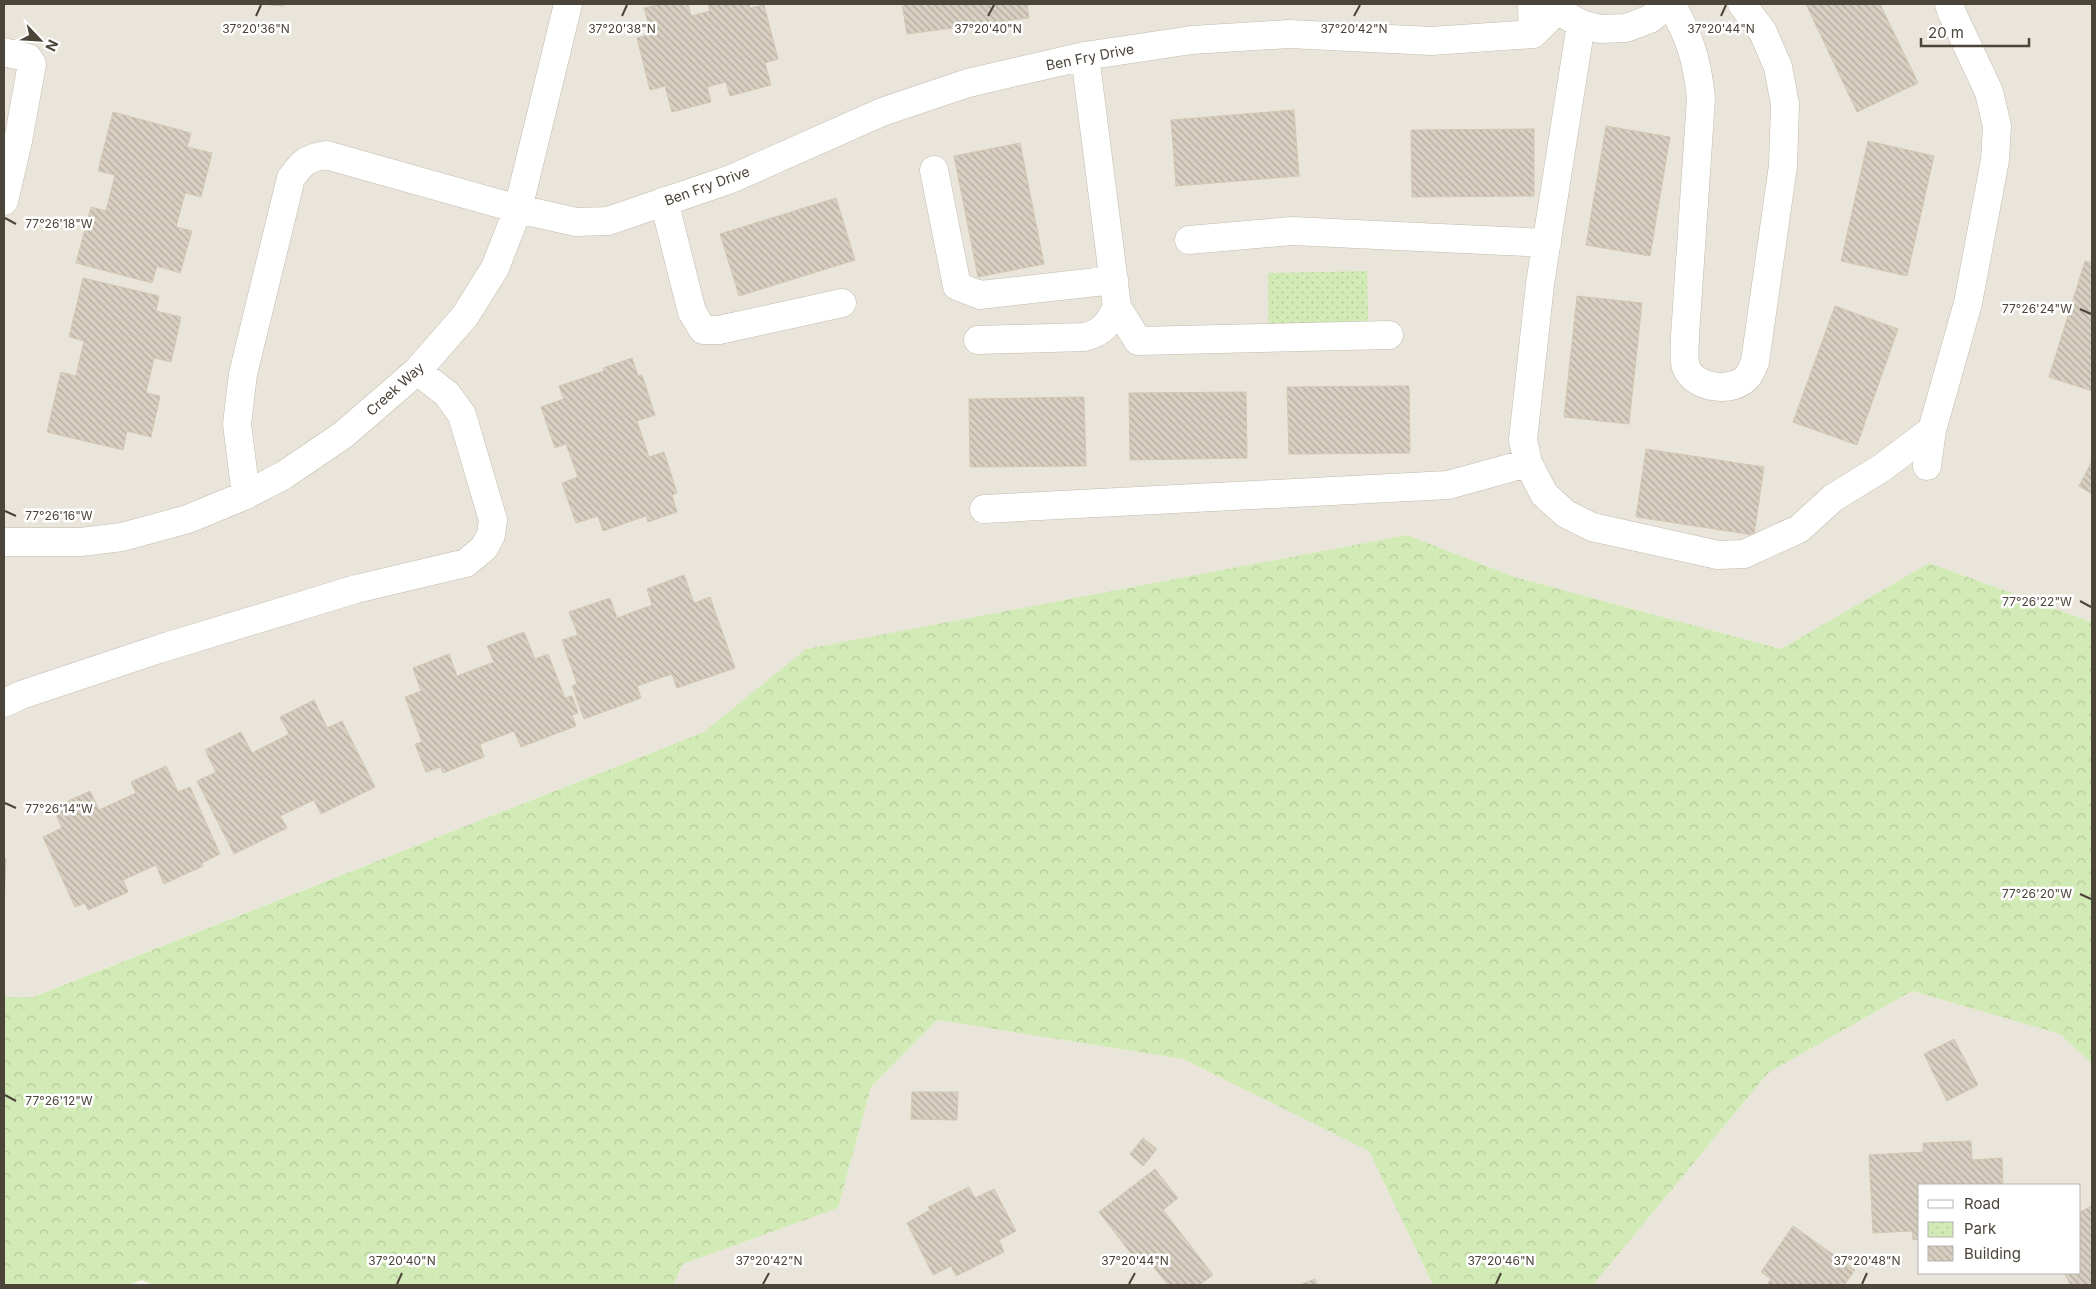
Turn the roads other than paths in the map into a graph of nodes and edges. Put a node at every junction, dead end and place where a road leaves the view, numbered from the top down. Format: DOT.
graph roads {
  1 [pos="568,4"];
  2 [pos="1532,4"];
  3 [pos="1670,4"];
  4 [pos="1742,4"];
  5 [pos="1949,4"];
  6 [pos="1581,24"];
  7 [pos="1533,34"];
  8 [pos="4,52"];
  9 [pos="1085,56"];
  10 [pos="934,170"];
  11 [pos="4,201"];
  12 [pos="664,202"];
  13 [pos="518,208"];
  14 [pos="1189,240"];
  15 [pos="1547,242"];
  16 [pos="1114,280"];
  17 [pos="842,303"];
  18 [pos="1117,307"];
  19 [pos="1390,336"];
  20 [pos="978,340"];
  21 [pos="417,371"];
  22 [pos="1932,430"];
  23 [pos="1528,463"];
  24 [pos="1928,466"];
  25 [pos="246,495"];
  26 [pos="984,509"];
  27 [pos="4,542"];
  28 [pos="4,703"];
  1 -- 13 [label="street, Creek Way"];
  2 -- 7 [label="street"];
  3 -- 4 [label="street"];
  3 -- 6 [label="street"];
  5 -- 22 [label="street"];
  6 -- 7 [label="street"];
  6 -- 15 [label="street"];
  7 -- 9 [label="street, Ben Fry Drive"];
  8 -- 11 [label="street"];
  9 -- 12 [label="street, Ben Fry Drive"];
  9 -- 16 [label="street"];
  10 -- 16 [label="street"];
  12 -- 13 [label="street, Ben Fry Drive"];
  12 -- 17 [label="street"];
  13 -- 21 [label="street, Creek Way"];
  13 -- 25 [label="street, Ben Fry Drive"];
  14 -- 15 [label="street"];
  15 -- 23 [label="street"];
  16 -- 18 [label="street"];
  18 -- 19 [label="street"];
  18 -- 20 [label="street"];
  21 -- 25 [label="street, Creek Way"];
  21 -- 28 [label="street"];
  22 -- 23 [label="street"];
  22 -- 24 [label="street"];
  23 -- 26 [label="street"];
  25 -- 27 [label="street, Creek Way"];
}
